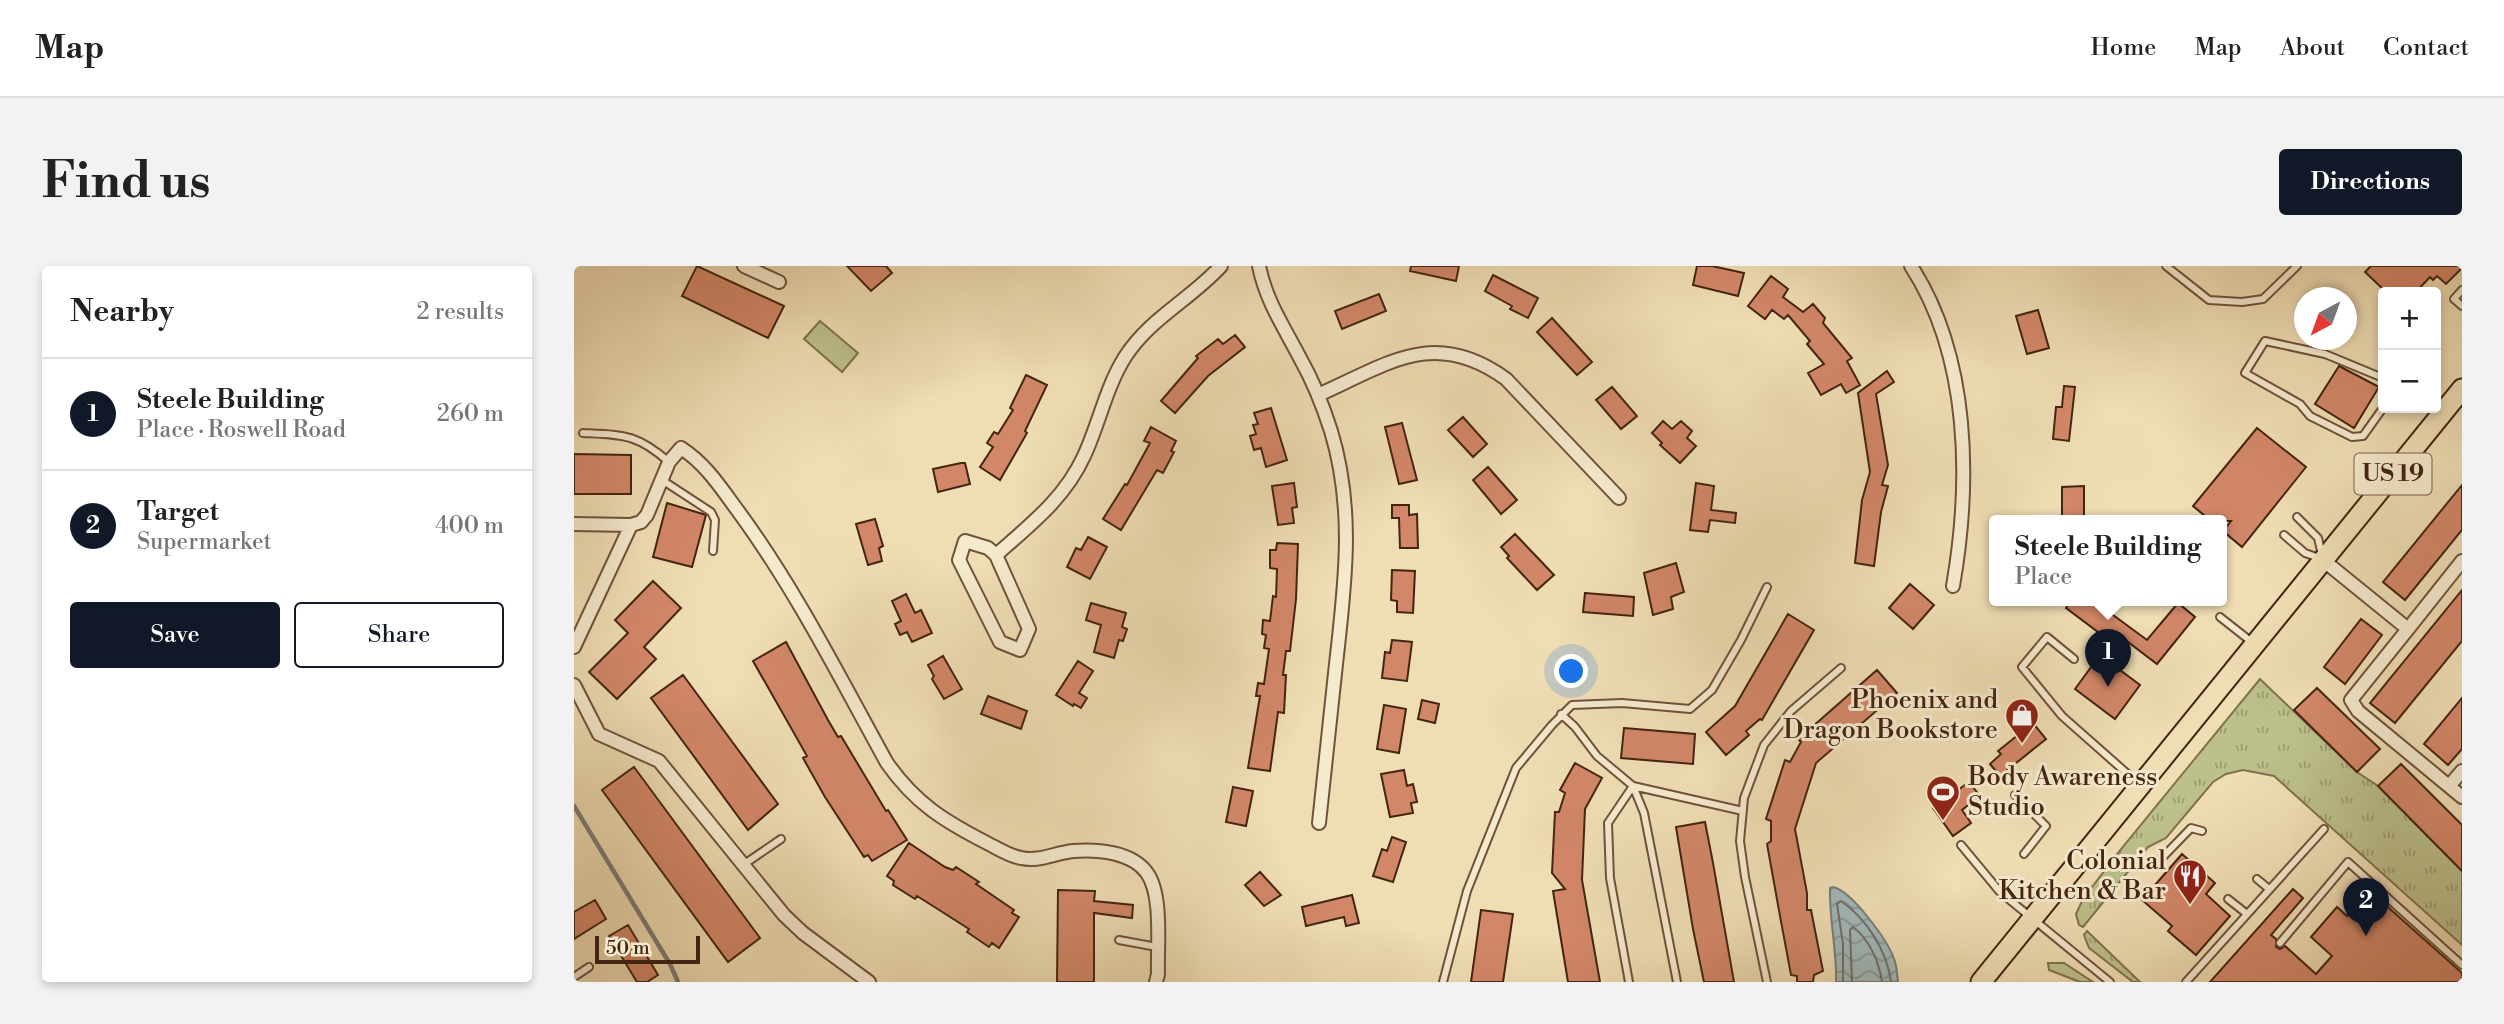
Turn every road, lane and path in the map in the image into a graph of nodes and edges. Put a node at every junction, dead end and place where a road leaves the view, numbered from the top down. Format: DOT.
graph roads {
  1 [pos="744,266"];
  2 [pos="777,266"];
  3 [pos="1221,266"];
  4 [pos="1259,266"];
  5 [pos="1911,266"];
  6 [pos="2165,266"];
  7 [pos="2297,266"];
  8 [pos="2462,290"];
  9 [pos="2462,306"];
  10 [pos="2378,376"];
  11 [pos="2462,389"];
  12 [pos="1318,395"];
  13 [pos="2442,403"];
  14 [pos="2379,413"];
  15 [pos="583,433"];
  16 [pos="669,462"];
  17 [pos="662,480"];
  18 [pos="1619,498"];
  19 [pos="2297,517"];
  20 [pos="574,524"];
  21 [pos="631,525"];
  22 [pos="2284,535"];
  23 [pos="713,551"];
  24 [pos="996,555"];
  25 [pos="2323,560"];
  26 [pos="2462,561"];
  27 [pos="1953,586"];
  28 [pos="1767,587"];
  29 [pos="2220,617"];
  30 [pos="2408,629"];
  31 [pos="2254,645"];
  32 [pos="574,647"];
  33 [pos="2074,659"];
  34 [pos="1841,668"];
  35 [pos="574,685"];
  36 [pos="1561,714"];
  37 [pos="2462,771"];
  38 [pos="2140,785"];
  39 [pos="2450,785"];
  40 [pos="1633,786"];
  41 [pos="2015,795"];
  42 [pos="2462,797"];
  43 [pos="1743,811"];
  44 [pos="1319,823"];
  45 [pos="2324,829"];
  46 [pos="2202,831"];
  47 [pos="781,839"];
  48 [pos="1961,845"];
  49 [pos="2024,854"];
  50 [pos="2160,860"];
  51 [pos="743,865"];
  52 [pos="2257,879"];
  53 [pos="2269,889"];
  54 [pos="2228,898"];
  55 [pos="2247,914"];
  56 [pos="2032,919"];
  57 [pos="1119,940"];
  58 [pos="2280,943"];
  59 [pos="1157,947"];
  60 [pos="2462,965"];
  61 [pos="589,967"];
  62 [pos="574,976"];
  63 [pos="869,982"];
  64 [pos="1156,982"];
  65 [pos="1443,982"];
  66 [pos="1629,982"];
  67 [pos="1677,982"];
  68 [pos="1767,982"];
  69 [pos="1981,982"];
  70 [pos="2110,982"];
  71 [pos="2186,982"];
  1 -- 2 [label="street"];
  3 -- 24 [label="street"];
  4 -- 12 [label="street"];
  5 -- 27 [label="street"];
  6 -- 7 [label="lane"];
  8 -- 9 [label="lane"];
  10 -- 14 [label="lane"];
  11 -- 13 [label="main road, US 19"];
  12 -- 18 [label="street"];
  12 -- 44 [label="street"];
  13 -- 25 [label="main road, US 19"];
  15 -- 16 [label="lane"];
  16 -- 17 [label="street"];
  16 -- 59 [label="street"];
  17 -- 21 [label="street"];
  17 -- 23 [label="lane"];
  19 -- 25 [label="lane"];
  20 -- 21 [label="street"];
  21 -- 32 [label="street"];
  22 -- 25 [label="lane"];
  24 -- 24 [label="street"];
  25 -- 30 [label="street"];
  25 -- 31 [label="main road, US 19"];
  26 -- 30 [label="street"];
  28 -- 36 [label="lane"];
  29 -- 31 [label="lane"];
  30 -- 39 [label="street"];
  31 -- 38 [label="main road, US 19"];
  33 -- 38 [label="lane"];
  34 -- 43 [label="lane"];
  35 -- 51 [label="street"];
  36 -- 40 [label="lane"];
  36 -- 65 [label="lane"];
  37 -- 39 [label="street"];
  38 -- 56 [label="main road, US 19"];
  39 -- 42 [label="street"];
  40 -- 43 [label="lane"];
  40 -- 66 [label="lane"];
  40 -- 67 [label="lane"];
  41 -- 49 [label="lane"];
  43 -- 68 [label="lane"];
  45 -- 53 [label="lane"];
  46 -- 50 [label="lane"];
  47 -- 51 [label="lane"];
  48 -- 56 [label="lane"];
  51 -- 63 [label="street"];
  52 -- 53 [label="lane"];
  53 -- 55 [label="lane"];
  54 -- 55 [label="lane"];
  55 -- 71 [label="lane"];
  56 -- 69 [label="main road, US 19"];
  56 -- 70 [label="lane"];
  57 -- 59 [label="lane"];
  58 -- 60 [label="lane"];
  59 -- 64 [label="street"];
  61 -- 62 [label="lane"];
}
